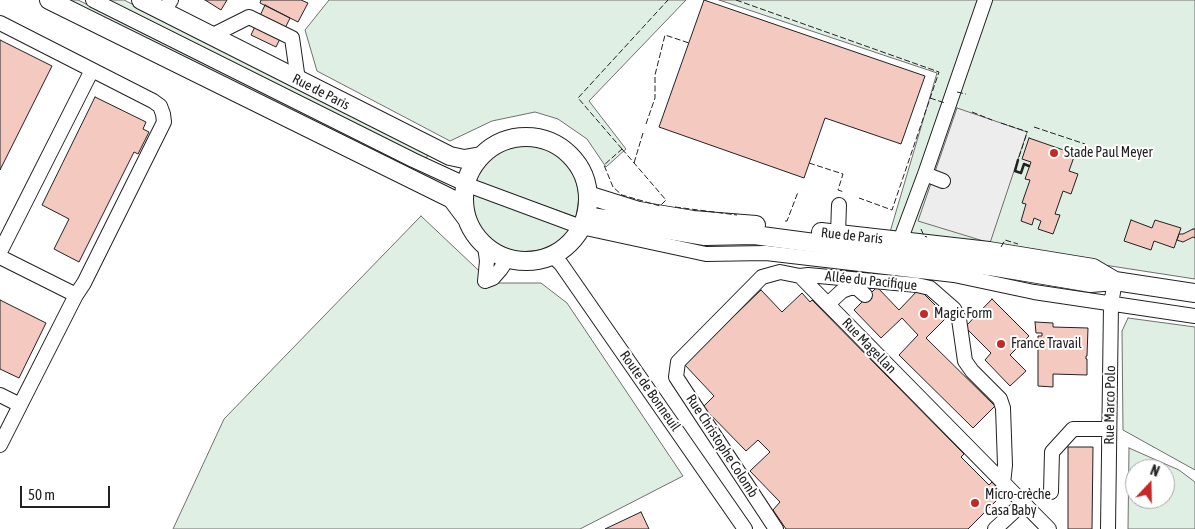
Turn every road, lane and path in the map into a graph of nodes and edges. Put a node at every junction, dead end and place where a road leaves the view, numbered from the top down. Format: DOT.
graph roads {
  1 [pos="49,0"];
  2 [pos="93,0"];
  3 [pos="141,0"];
  4 [pos="985,0"];
  5 [pos="167,6"];
  6 [pos="0,23"];
  7 [pos="211,36"];
  8 [pos="92,70"];
  9 [pos="298,80"];
  10 [pos="481,156"];
  11 [pos="925,174"];
  12 [pos="943,181"];
  13 [pos="465,184"];
  14 [pos="588,195"];
  15 [pos="839,205"];
  16 [pos="467,219"];
  17 [pos="583,221"];
  18 [pos="835,240"];
  19 [pos="485,246"];
  20 [pos="895,247"];
  21 [pos="0,252"];
  22 [pos="552,255"];
  23 [pos="0,257"];
  24 [pos="508,258"];
  25 [pos="800,276"];
  26 [pos="1115,281"];
  27 [pos="1195,293"];
  28 [pos="76,295"];
  29 [pos="865,295"];
  30 [pos="828,304"];
  31 [pos="1111,304"];
  32 [pos="1195,316"];
  33 [pos="0,395"];
  34 [pos="20,405"];
  35 [pos="1109,429"];
  36 [pos="0,445"];
  37 [pos="1003,484"];
  38 [pos="1051,492"];
  39 [pos="1022,504"];
  40 [pos="746,529"];
  41 [pos="776,529"];
  42 [pos="995,529"];
  43 [pos="1048,529"];
  44 [pos="1108,529"];
  1 -- 16 [label="main road"];
  2 -- 13 [label="street"];
  3 -- 5 [label="main road, Rue de Paris"];
  4 -- 11 [label="street"];
  5 -- 7 [label="main road, Rue de Paris"];
  6 -- 8 [label="street"];
  7 -- 9 [label="main road, Rue de Paris"];
  7 -- 9 [label="street"];
  8 -- 21 [label="street"];
  8 -- 28 [label="street"];
  9 -- 10 [label="main road, Rue de Paris"];
  10 -- 13 [label="main road"];
  10 -- 14 [label="main road"];
  11 -- 12 [label="street"];
  11 -- 20 [label="street"];
  13 -- 16 [label="main road"];
  13 -- 17 [label="street"];
  14 -- 17 [label="main road"];
  14 -- 18 [label="main road, Rue de Paris"];
  15 -- 18 [label="street"];
  16 -- 19 [label="main road"];
  17 -- 18 [label="main road, Rue de Paris"];
  17 -- 22 [label="main road"];
  17 -- 31 [label="street"];
  18 -- 20 [label="main road, Rue de Paris"];
  19 -- 24 [label="main road"];
  19 -- 24 [label="street"];
  20 -- 26 [label="main road, Rue de Paris"];
  22 -- 24 [label="main road"];
  22 -- 40 [label="street, Route de Bonneuil"];
  23 -- 28 [label="street"];
  25 -- 30 [label="street, Rue Magellan"];
  25 -- 37 [label="street, Allée du Pacifique"];
  25 -- 41 [label="street, Rue Christophe Colomb"];
  26 -- 27 [label="main road, Rue de Paris"];
  26 -- 31 [label="street, Rue Marco Polo"];
  28 -- 34 [label="street"];
  29 -- 30 [label="street"];
  30 -- 37 [label="street, Rue Magellan"];
  31 -- 32 [label="street"];
  31 -- 35 [label="street, Rue Marco Polo"];
  33 -- 34 [label="street"];
  34 -- 36 [label="street"];
  35 -- 38 [label="street"];
  35 -- 44 [label="street, Rue Marco Polo"];
  37 -- 39 [label="street, Rue Magellan"];
  39 -- 42 [label="street"];
  39 -- 43 [label="street, Rue Magellan"];
}
